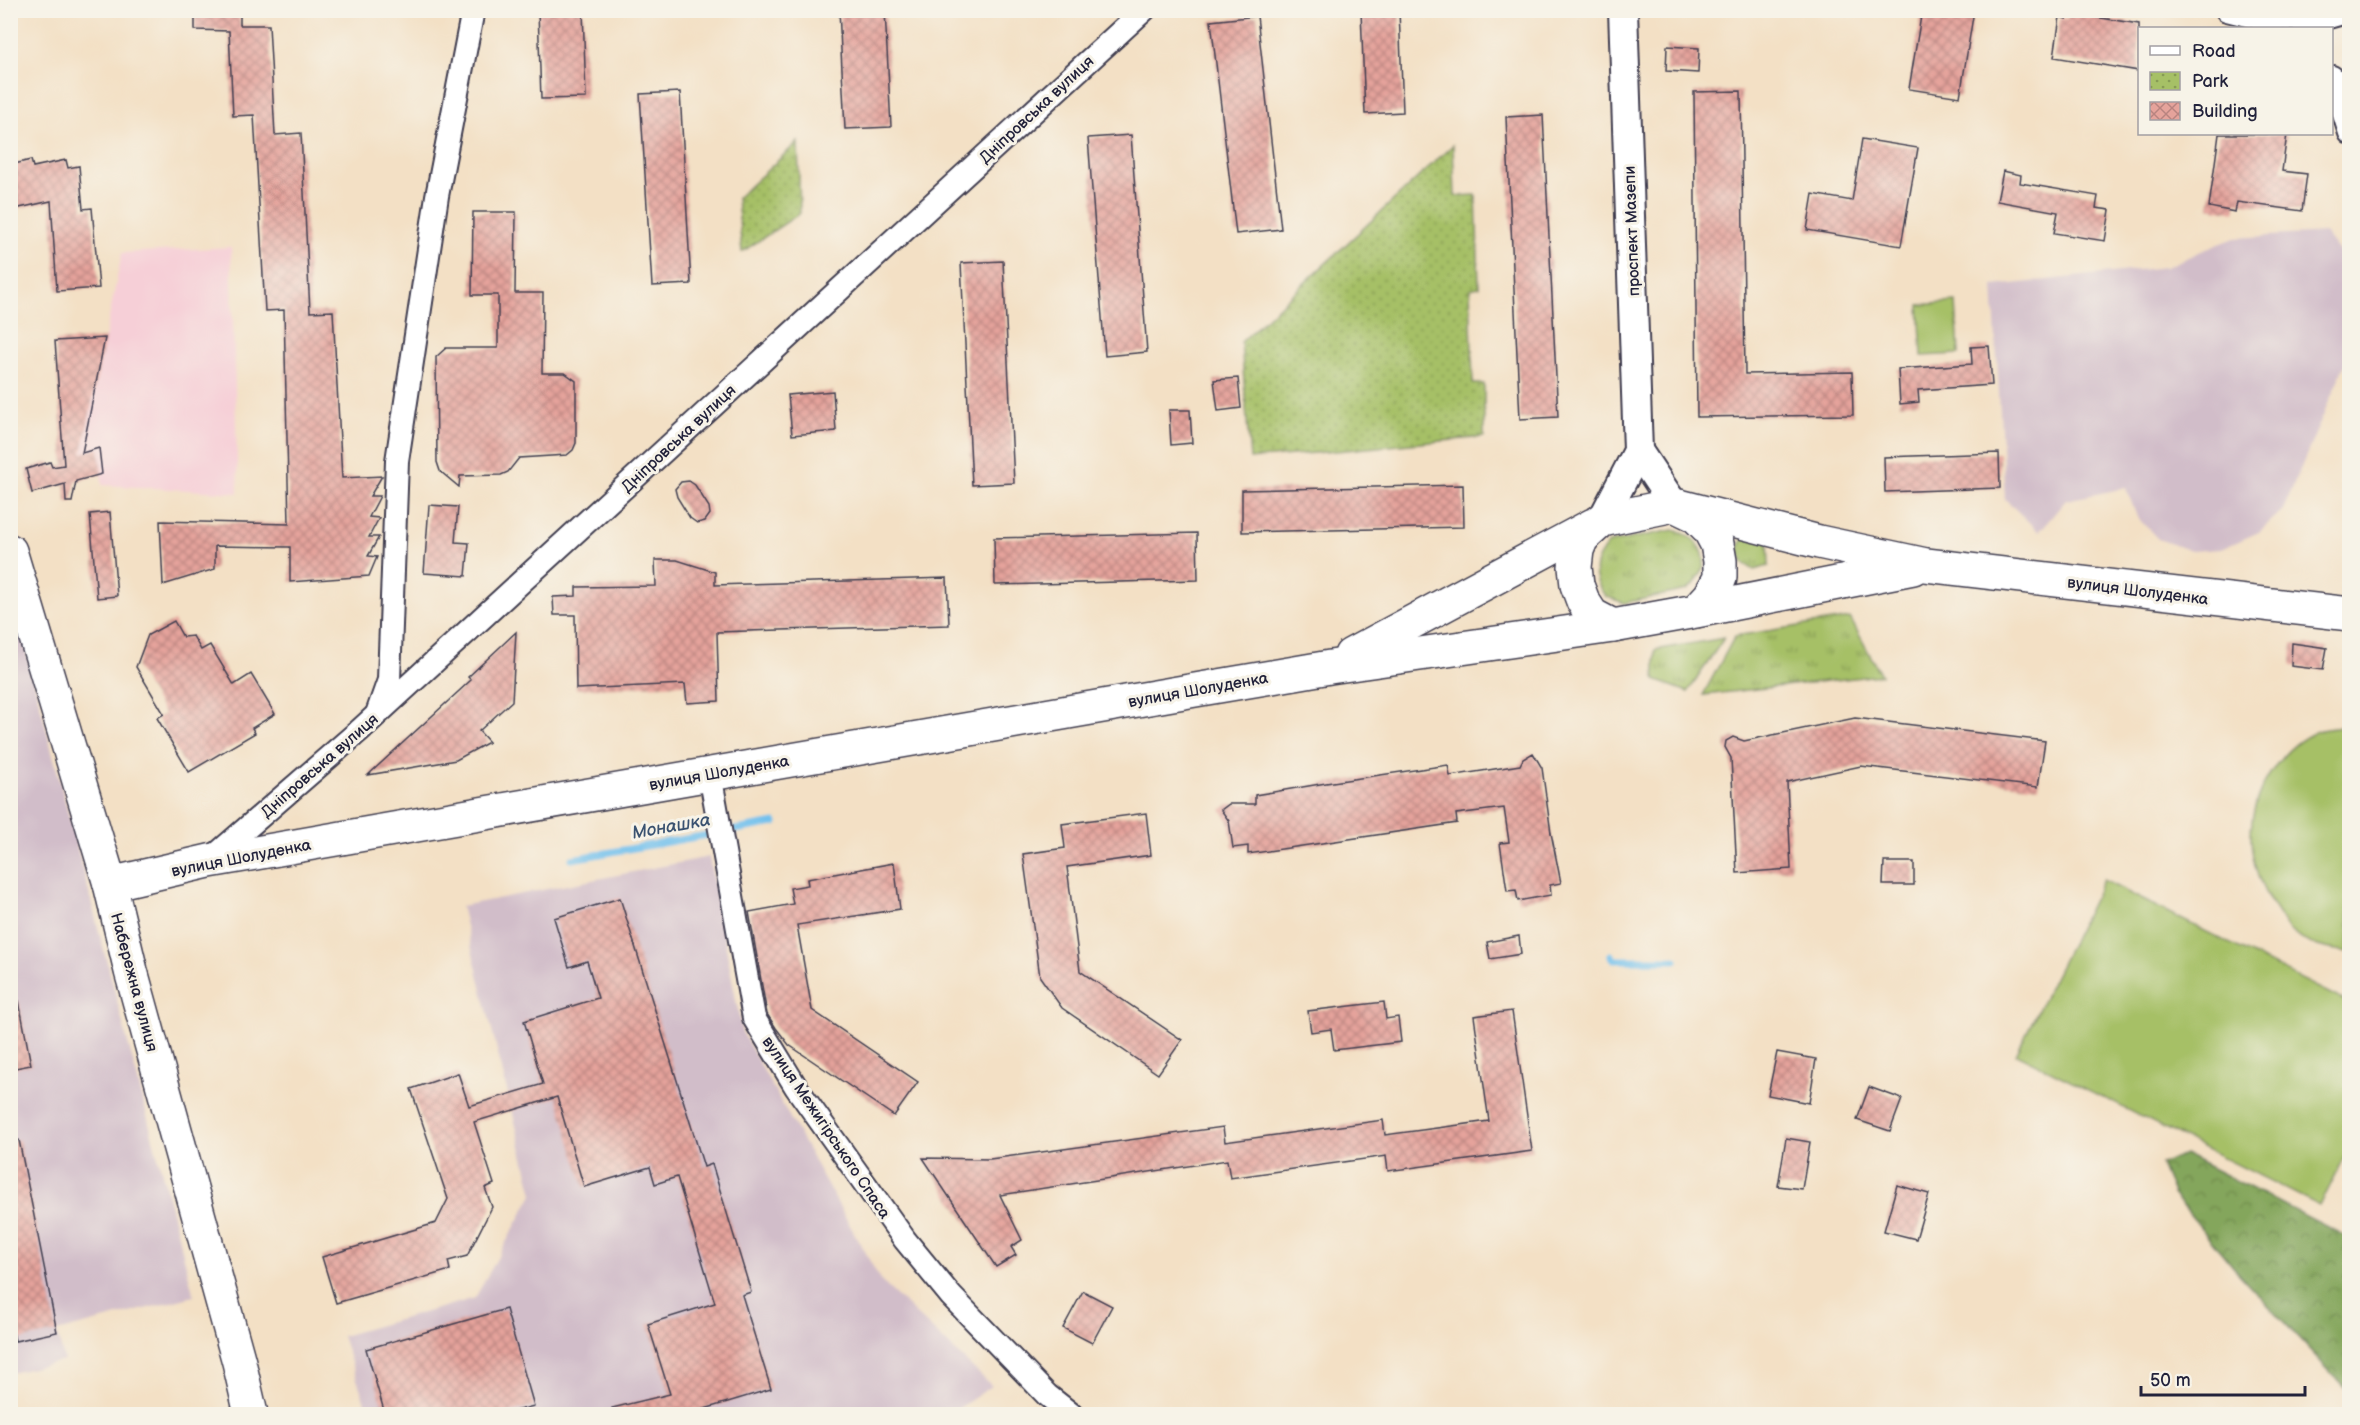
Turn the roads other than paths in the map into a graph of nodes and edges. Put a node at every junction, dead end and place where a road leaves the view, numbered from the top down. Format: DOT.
graph roads {
  1 [pos="473,10"];
  2 [pos="1144,10"];
  3 [pos="1623,10"];
  4 [pos="2227,10"];
  5 [pos="2349,11"];
  6 [pos="2319,24"];
  7 [pos="2333,83"];
  8 [pos="2349,133"];
  9 [pos="1638,451"];
  10 [pos="1677,506"];
  11 [pos="1600,521"];
  12 [pos="10,551"];
  13 [pos="1926,565"];
  14 [pos="1696,611"];
  15 [pos="2349,614"];
  16 [pos="1613,626"];
  17 [pos="1330,667"];
  18 [pos="376,715"];
  19 [pos="710,774"];
  20 [pos="209,861"];
  21 [pos="110,884"];
  22 [pos="251,1414"];
  23 [pos="1071,1414"];
  1 -- 18 [label="street"];
  2 -- 18 [label="street, Дніпровська вулиця"];
  3 -- 9 [label="street, проспект Мазепи"];
  4 -- 6 [label="street"];
  5 -- 6 [label="street"];
  7 -- 8 [label="street"];
  9 -- 10 [label="street"];
  9 -- 11 [label="street, проспект Мазепи"];
  10 -- 11 [label="main road"];
  10 -- 13 [label="main road, вулиця Шолуденка"];
  10 -- 14 [label="main road"];
  11 -- 16 [label="main road"];
  11 -- 17 [label="main road, вулиця Шолуденка"];
  12 -- 21 [label="main road, Набережна вулиця"];
  13 -- 14 [label="main road, вулиця Шолуденка"];
  13 -- 15 [label="main road, вулиця Шолуденка"];
  14 -- 16 [label="main road"];
  16 -- 17 [label="main road, вулиця Шолуденка"];
  17 -- 19 [label="main road, вулиця Шолуденка"];
  18 -- 20 [label="street, Дніпровська вулиця"];
  19 -- 20 [label="main road, вулиця Шолуденка"];
  19 -- 23 [label="street, вулиця Межигірського Спаса"];
  20 -- 21 [label="main road, вулиця Шолуденка"];
  21 -- 22 [label="main road, Набережна вулиця"];
}
